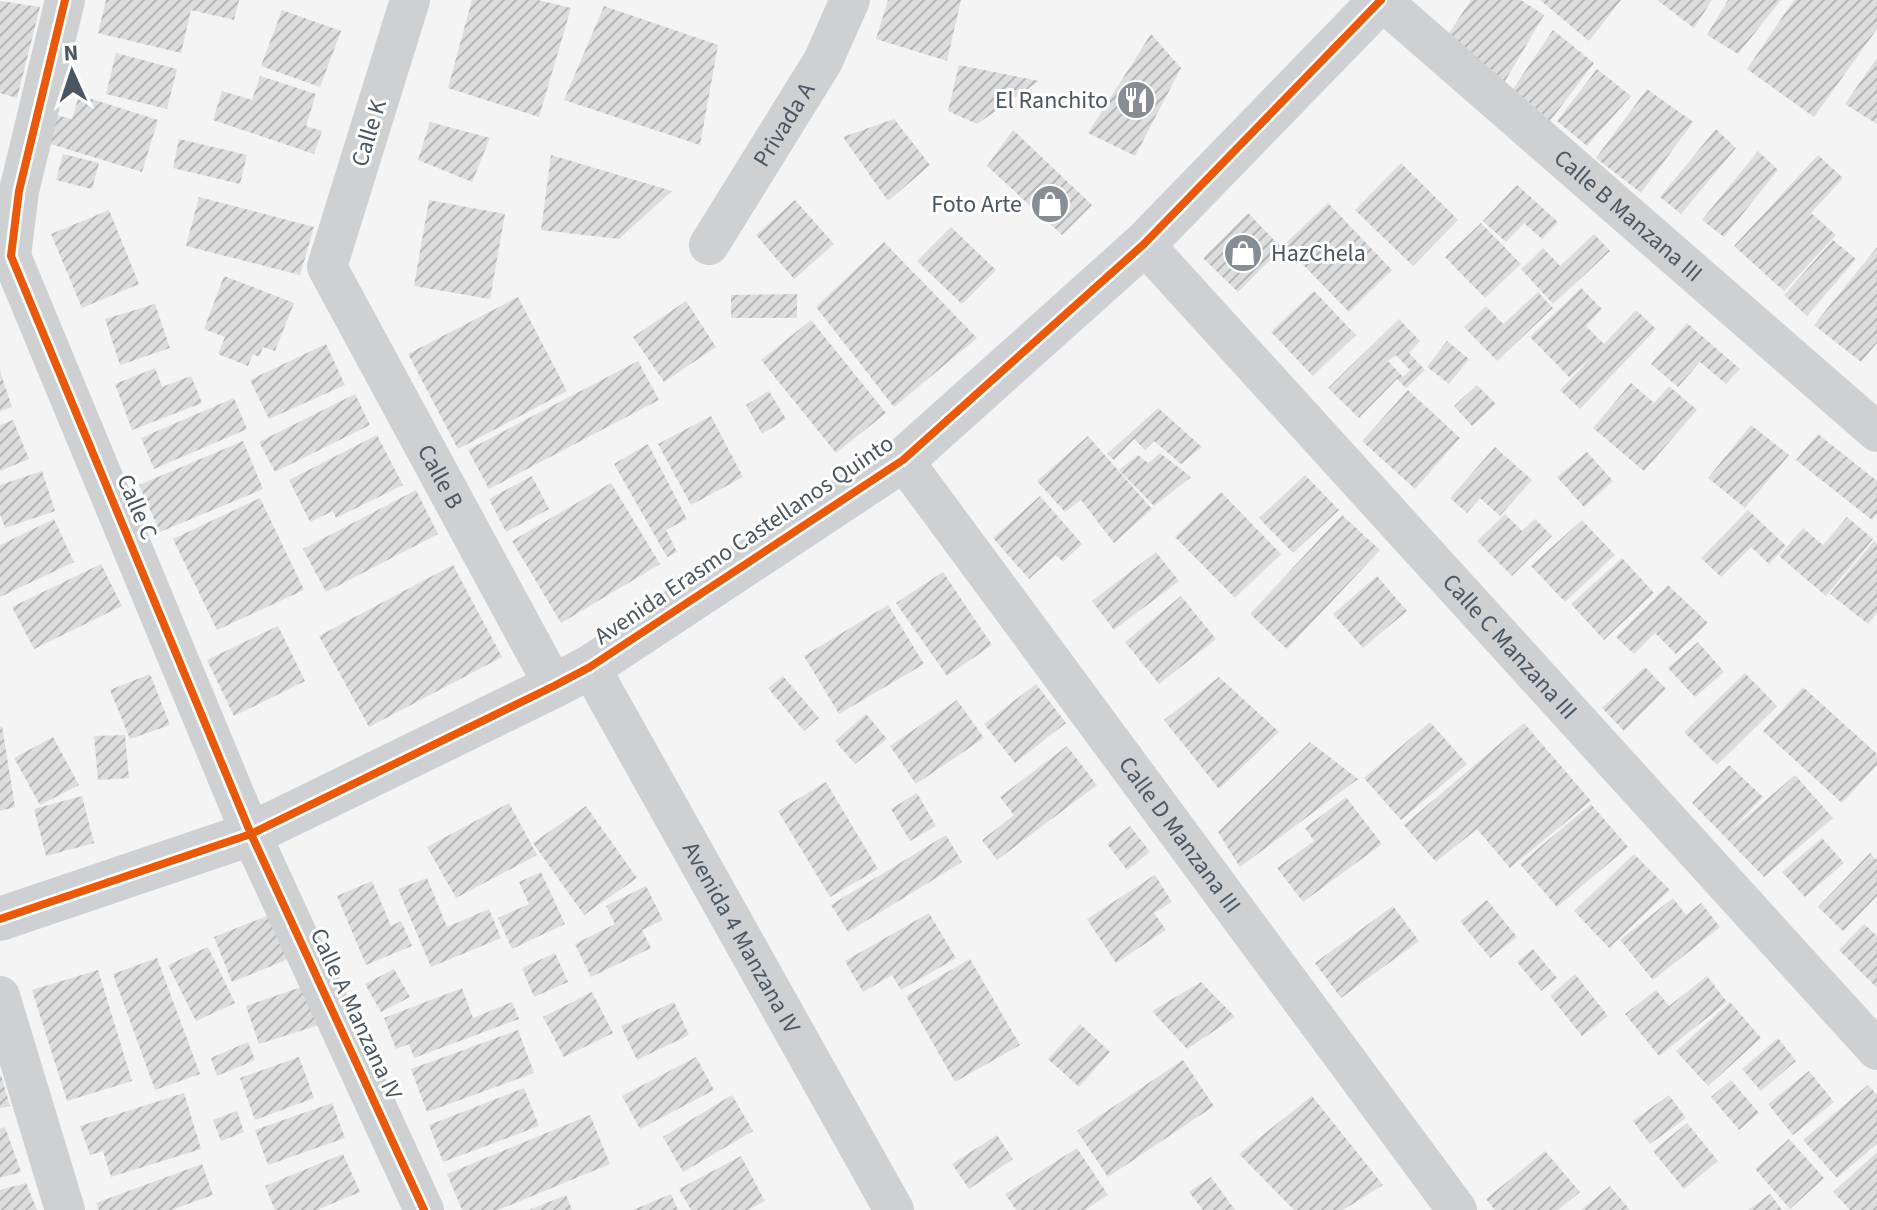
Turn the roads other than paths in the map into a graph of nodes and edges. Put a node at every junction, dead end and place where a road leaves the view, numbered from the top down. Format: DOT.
graph roads {
  1 [pos="65,0"];
  2 [pos="410,0"];
  3 [pos="850,0"];
  4 [pos="1381,0"];
  5 [pos="1144,244"];
  6 [pos="709,245"];
  7 [pos="327,267"];
  8 [pos="1877,432"];
  9 [pos="903,460"];
  10 [pos="572,676"];
  11 [pos="251,834"];
  12 [pos="0,919"];
  13 [pos="0,996"];
  14 [pos="1877,1050"];
  15 [pos="65,1210"];
  16 [pos="424,1210"];
  17 [pos="894,1210"];
  18 [pos="1457,1210"];
  1 -- 11 [label="street, Calle C"];
  2 -- 7 [label="street, Calle K"];
  3 -- 6 [label="street, Privada A"];
  4 -- 5 [label="street, Avenida Erasmo Castellanos Quinto"];
  4 -- 8 [label="street, Calle B Manzana III"];
  5 -- 9 [label="street, Avenida Erasmo Castellanos Quinto"];
  5 -- 14 [label="street, Calle C Manzana III"];
  7 -- 10 [label="street, Calle B"];
  9 -- 10 [label="street, Avenida Erasmo Castellanos Quinto"];
  9 -- 18 [label="street, Calle D Manzana III"];
  10 -- 11 [label="street, Avenida Erasmo Castellanos Quinto"];
  10 -- 17 [label="street, Avenida 4 Manzana IV"];
  11 -- 12 [label="street, Avenida Erasmo Castellanos Quinto"];
  11 -- 16 [label="street, Calle A Manzana IV"];
  13 -- 15 [label="street"];
}
